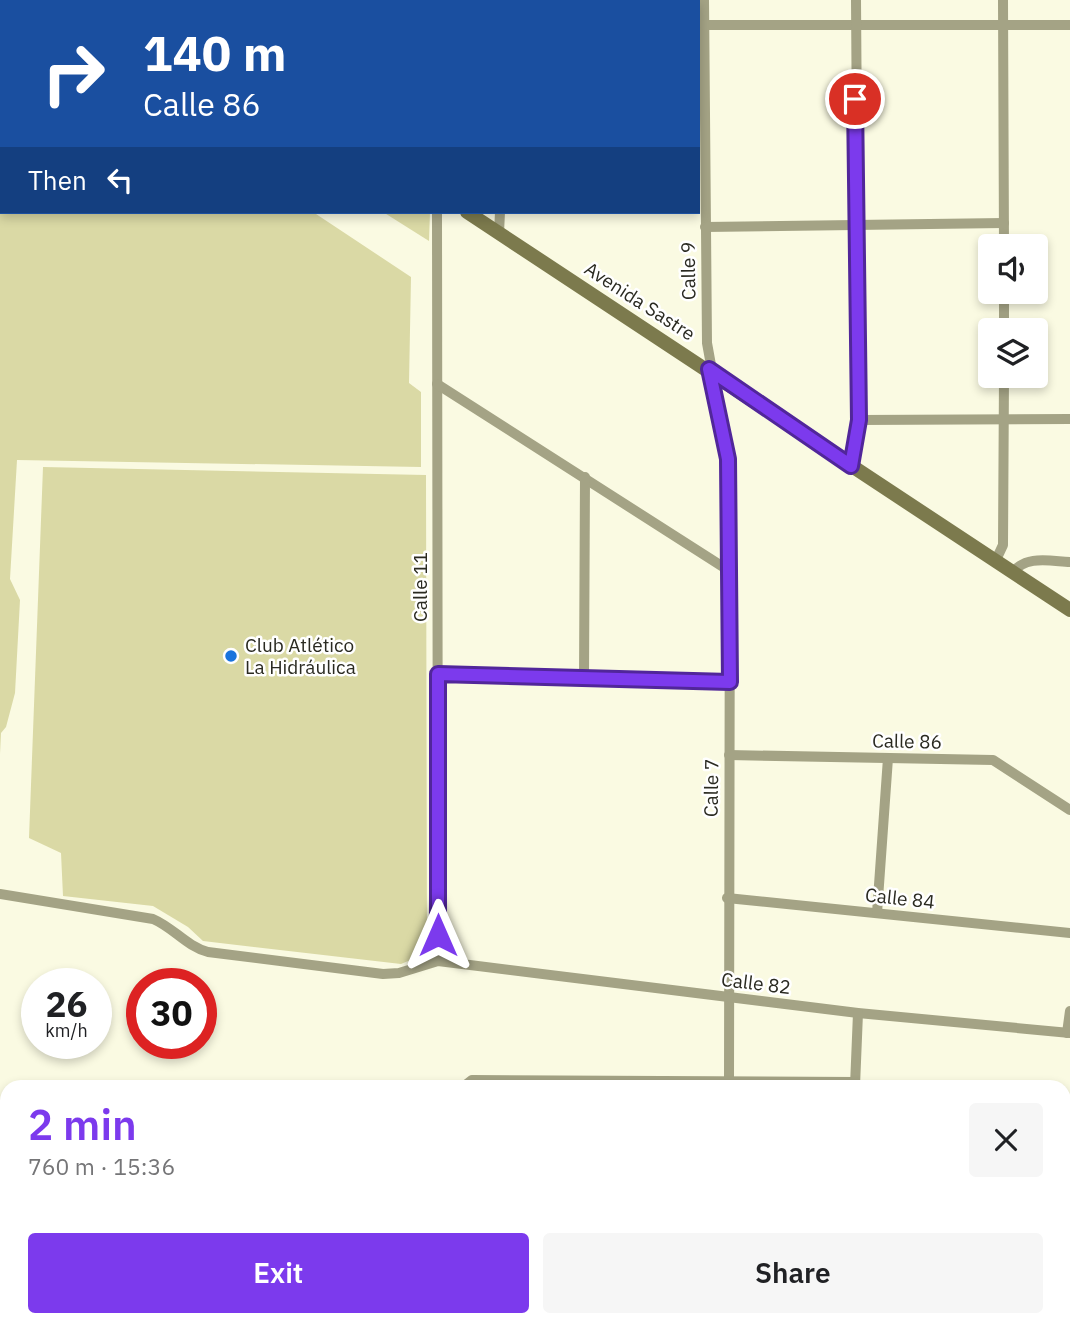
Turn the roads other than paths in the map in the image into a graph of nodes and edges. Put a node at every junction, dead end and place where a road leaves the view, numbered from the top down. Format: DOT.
graph roads {
  1 [pos="704,0"];
  2 [pos="856,0"];
  3 [pos="1003,0"];
  4 [pos="855,23"];
  5 [pos="1003,23"];
  6 [pos="704,25"];
  7 [pos="1070,25"];
  8 [pos="701,37"];
  9 [pos="702,186"];
  10 [pos="437,214"];
  11 [pos="470,214"];
  12 [pos="500,214"];
  13 [pos="1004,223"];
  14 [pos="855,226"];
  15 [pos="705,227"];
  16 [pos="499,233"];
  17 [pos="1004,234"];
  18 [pos="709,369"];
  19 [pos="437,384"];
  20 [pos="1004,388"];
  21 [pos="1005,419"];
  22 [pos="1070,419"];
  23 [pos="859,420"];
  24 [pos="851,466"];
  25 [pos="585,477"];
  26 [pos="730,497"];
  27 [pos="995,562"];
  28 [pos="1070,562"];
  29 [pos="731,572"];
  30 [pos="1012,573"];
  31 [pos="1070,610"];
  32 [pos="438,674"];
  33 [pos="584,678"];
  34 [pos="730,682"];
  35 [pos="729,755"];
  36 [pos="888,758"];
  37 [pos="1070,810"];
  38 [pos="0,894"];
  39 [pos="727,898"];
  40 [pos="877,913"];
  41 [pos="1070,933"];
  42 [pos="438,961"];
  43 [pos="728,998"];
  44 [pos="1070,1011"];
  45 [pos="858,1013"];
  46 [pos="1069,1033"];
  47 [pos="472,1080"];
  48 [pos="729,1080"];
  49 [pos="855,1080"];
  1 -- 6 [label="street, Calle 9"];
  2 -- 4 [label="street"];
  3 -- 5 [label="street"];
  4 -- 5 [label="street"];
  4 -- 6 [label="street"];
  4 -- 14 [label="street"];
  5 -- 7 [label="street"];
  5 -- 13 [label="street"];
  6 -- 8 [label="street, Calle 9"];
  8 -- 9 [label="street, Calle 9"];
  9 -- 15 [label="street, Calle 9"];
  10 -- 19 [label="street, Calle 11"];
  11 -- 16 [label="street, Avenida Sastre"];
  12 -- 16 [label="street"];
  13 -- 14 [label="street"];
  13 -- 17 [label="street"];
  14 -- 15 [label="street"];
  14 -- 23 [label="street"];
  15 -- 18 [label="street, Calle 9"];
  16 -- 18 [label="street, Avenida Sastre"];
  18 -- 24 [label="street, Avenida Sastre"];
  18 -- 26 [label="street, Calle 9"];
  19 -- 25 [label="street"];
  19 -- 32 [label="street, Calle 11"];
  20 -- 21 [label="street"];
  21 -- 22 [label="street"];
  21 -- 23 [label="street"];
  21 -- 27 [label="street"];
  23 -- 24 [label="street"];
  24 -- 27 [label="street, Avenida Sastre"];
  25 -- 29 [label="street"];
  25 -- 33 [label="street"];
  26 -- 29 [label="street, Calle 7"];
  27 -- 30 [label="street, Avenida Sastre"];
  28 -- 30 [label="street"];
  29 -- 34 [label="street, Calle 7"];
  30 -- 31 [label="street, Avenida Sastre"];
  32 -- 33 [label="street"];
  32 -- 42 [label="street, Calle 11"];
  33 -- 34 [label="street"];
  34 -- 35 [label="street, Calle 7"];
  35 -- 36 [label="street, Calle 86"];
  35 -- 39 [label="street, Calle 7"];
  36 -- 37 [label="street, Calle 86"];
  36 -- 40 [label="street"];
  38 -- 42 [label="street"];
  39 -- 40 [label="street, Calle 84"];
  39 -- 43 [label="street, Calle 7"];
  40 -- 41 [label="street, Calle 84"];
  42 -- 43 [label="street, Calle 82"];
  43 -- 45 [label="street, Calle 82"];
  43 -- 48 [label="street, Calle 7"];
  44 -- 46 [label="street"];
  45 -- 46 [label="street, Calle 82"];
  45 -- 49 [label="street"];
  47 -- 48 [label="street"];
}
